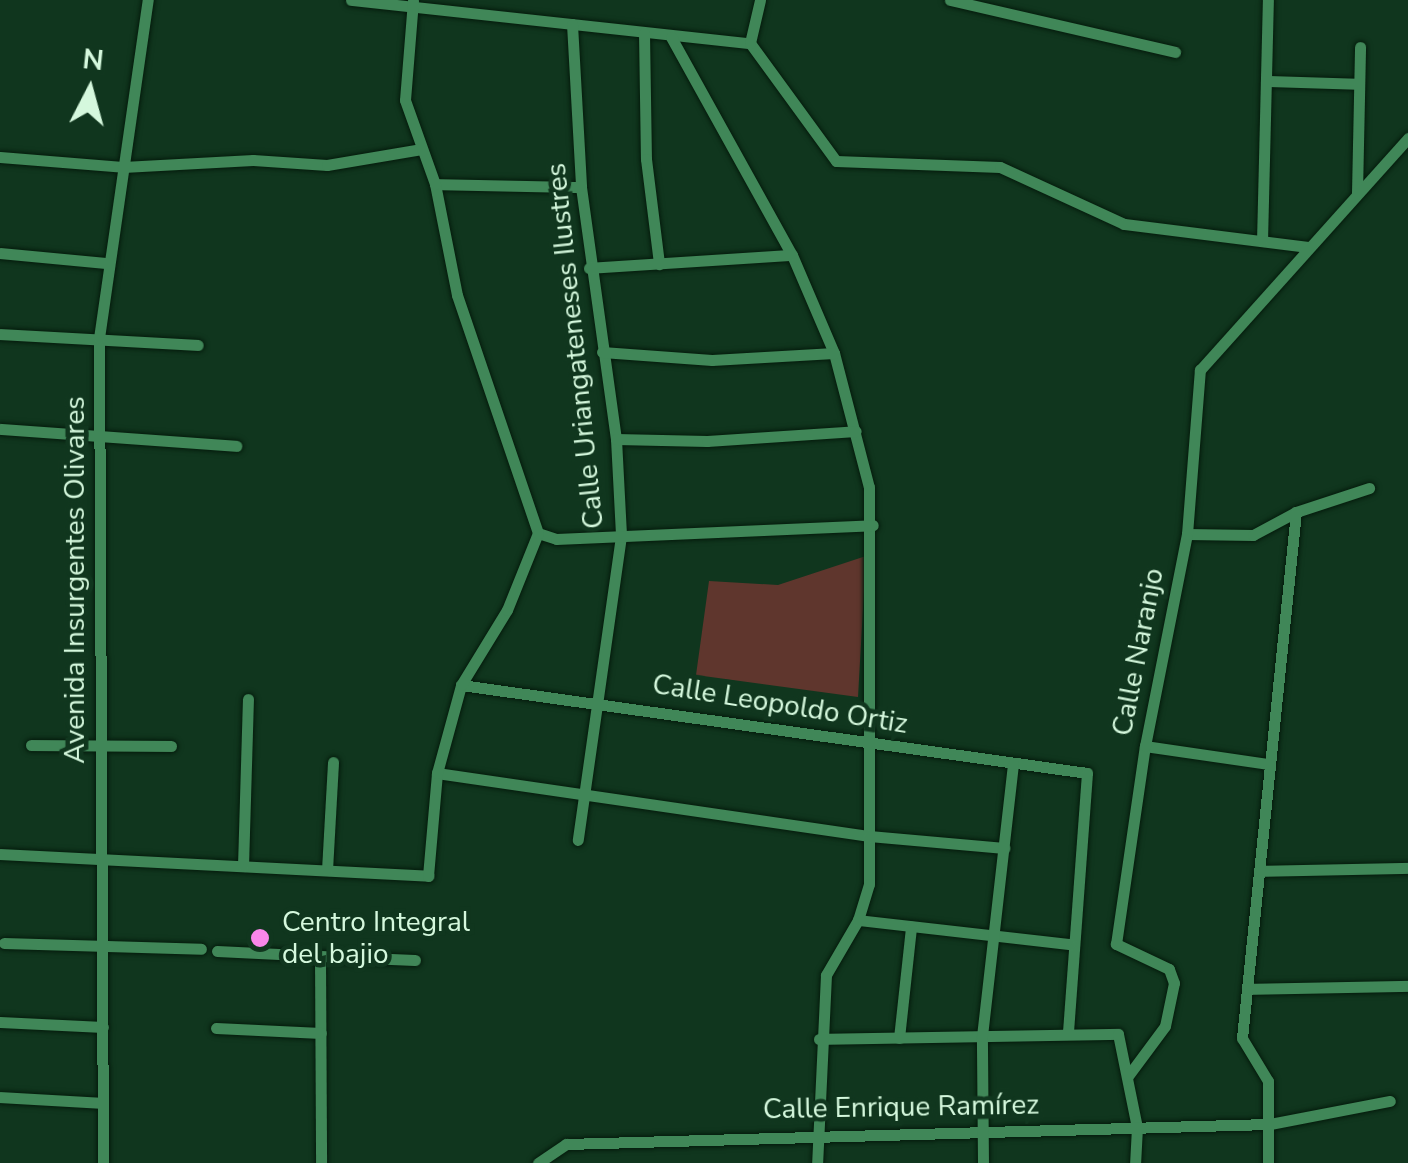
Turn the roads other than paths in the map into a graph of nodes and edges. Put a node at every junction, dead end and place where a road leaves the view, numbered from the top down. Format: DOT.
graph roads {
  1 [pos="148,0"];
  2 [pos="351,0"];
  3 [pos="760,0"];
  4 [pos="950,0"];
  5 [pos="1268,0"];
  6 [pos="412,4"];
  7 [pos="572,24"];
  8 [pos="644,33"];
  9 [pos="671,36"];
  10 [pos="750,43"];
  11 [pos="1360,47"];
  12 [pos="1176,52"];
  13 [pos="1266,81"];
  14 [pos="1358,84"];
  15 [pos="1408,138"];
  16 [pos="422,150"];
  17 [pos="0,156"];
  18 [pos="123,168"];
  19 [pos="434,184"];
  20 [pos="581,187"];
  21 [pos="1356,193"];
  22 [pos="1262,242"];
  23 [pos="1310,248"];
  24 [pos="0,253"];
  25 [pos="792,254"];
  26 [pos="106,263"];
  27 [pos="659,264"];
  28 [pos="589,268"];
  29 [pos="0,334"];
  30 [pos="98,338"];
  31 [pos="198,345"];
  32 [pos="602,352"];
  33 [pos="834,353"];
  34 [pos="0,430"];
  35 [pos="856,430"];
  36 [pos="100,434"];
  37 [pos="616,439"];
  38 [pos="236,446"];
  39 [pos="1369,488"];
  40 [pos="1296,512"];
  41 [pos="874,525"];
  42 [pos="538,533"];
  43 [pos="1188,534"];
  44 [pos="621,536"];
  45 [pos="461,685"];
  46 [pos="248,698"];
  47 [pos="599,702"];
  48 [pos="868,743"];
  49 [pos="31,745"];
  50 [pos="100,746"];
  51 [pos="171,746"];
  52 [pos="1145,746"];
  53 [pos="333,762"];
  54 [pos="1013,764"];
  55 [pos="1269,764"];
  56 [pos="437,773"];
  57 [pos="585,795"];
  58 [pos="869,836"];
  59 [pos="578,840"];
  60 [pos="1004,848"];
  61 [pos="0,854"];
  62 [pos="103,859"];
  63 [pos="243,866"];
  64 [pos="1408,868"];
  65 [pos="327,870"];
  66 [pos="1259,871"];
  67 [pos="858,920"];
  68 [pos="912,927"];
  69 [pos="992,936"];
  70 [pos="4,943"];
  71 [pos="103,944"];
  72 [pos="1070,944"];
  73 [pos="200,949"];
  74 [pos="217,952"];
  75 [pos="320,956"];
  76 [pos="415,960"];
  77 [pos="1408,986"];
  78 [pos="1247,989"];
  79 [pos="0,1022"];
  80 [pos="103,1027"];
  81 [pos="216,1028"];
  82 [pos="1068,1032"];
  83 [pos="321,1033"];
  84 [pos="982,1036"];
  85 [pos="899,1038"];
  86 [pos="819,1040"];
  87 [pos="1128,1076"];
  88 [pos="0,1097"];
  89 [pos="1390,1100"];
  90 [pos="103,1104"];
  91 [pos="1270,1124"];
  92 [pos="1136,1127"];
  93 [pos="984,1129"];
  94 [pos="816,1132"];
  95 [pos="103,1163"];
  96 [pos="322,1163"];
  97 [pos="538,1163"];
  98 [pos="817,1163"];
  99 [pos="983,1163"];
  100 [pos="1135,1163"];
  101 [pos="1268,1163"];
  1 -- 18 [label="street, Avenida Insurgentes Olivares"];
  2 -- 6 [label="street"];
  3 -- 10 [label="street"];
  4 -- 12 [label="street"];
  5 -- 13 [label="street"];
  6 -- 7 [label="street"];
  6 -- 16 [label="street"];
  7 -- 8 [label="street"];
  7 -- 20 [label="street, Calle Uriangateneses Ilustres"];
  8 -- 9 [label="street"];
  8 -- 27 [label="street"];
  9 -- 10 [label="street"];
  9 -- 25 [label="street"];
  10 -- 22 [label="street"];
  11 -- 14 [label="street"];
  13 -- 14 [label="street"];
  13 -- 22 [label="street"];
  14 -- 21 [label="street"];
  15 -- 21 [label="street"];
  16 -- 18 [label="street"];
  16 -- 19 [label="street"];
  17 -- 18 [label="street"];
  18 -- 26 [label="street, Avenida Insurgentes Olivares"];
  19 -- 20 [label="street"];
  19 -- 42 [label="street"];
  20 -- 28 [label="street, Calle Uriangateneses Ilustres"];
  21 -- 23 [label="street"];
  22 -- 23 [label="street"];
  23 -- 43 [label="street, Calle Naranjo"];
  24 -- 26 [label="street"];
  25 -- 27 [label="street"];
  25 -- 33 [label="street"];
  26 -- 30 [label="street, Avenida Insurgentes Olivares"];
  27 -- 28 [label="street"];
  28 -- 32 [label="street, Calle Uriangateneses Ilustres"];
  29 -- 30 [label="street"];
  30 -- 31 [label="street"];
  30 -- 36 [label="street, Avenida Insurgentes Olivares"];
  32 -- 33 [label="street"];
  32 -- 37 [label="street, Calle Uriangateneses Ilustres"];
  33 -- 35 [label="street"];
  34 -- 36 [label="street"];
  35 -- 37 [label="street"];
  35 -- 41 [label="street"];
  36 -- 38 [label="street"];
  36 -- 50 [label="street, Avenida Insurgentes Olivares"];
  37 -- 44 [label="street, Calle Uriangateneses Ilustres"];
  39 -- 40 [label="street"];
  40 -- 43 [label="street"];
  40 -- 55 [label="street"];
  41 -- 44 [label="street"];
  41 -- 48 [label="street"];
  42 -- 44 [label="street"];
  42 -- 45 [label="street"];
  43 -- 52 [label="street, Calle Naranjo"];
  44 -- 47 [label="street, Calle Uriangateneses Ilustres"];
  45 -- 47 [label="street, Calle Leopoldo Ortiz"];
  45 -- 56 [label="street"];
  46 -- 63 [label="street"];
  47 -- 48 [label="street, Calle Leopoldo Ortiz"];
  47 -- 57 [label="street, Calle Uriangateneses Ilustres"];
  48 -- 54 [label="street, Calle Leopoldo Ortiz"];
  48 -- 58 [label="street"];
  49 -- 50 [label="street"];
  50 -- 51 [label="street"];
  50 -- 62 [label="street, Avenida Insurgentes Olivares"];
  52 -- 55 [label="street"];
  52 -- 87 [label="street, Calle Naranjo"];
  53 -- 65 [label="street"];
  54 -- 60 [label="street"];
  54 -- 72 [label="street, Calle Leopoldo Ortiz"];
  55 -- 66 [label="street"];
  56 -- 57 [label="street"];
  56 -- 65 [label="street"];
  57 -- 58 [label="street"];
  57 -- 59 [label="street, Calle Uriangateneses Ilustres"];
  58 -- 60 [label="street"];
  58 -- 67 [label="street"];
  60 -- 69 [label="street"];
  61 -- 62 [label="street"];
  62 -- 63 [label="street"];
  62 -- 71 [label="street, Avenida Insurgentes Olivares"];
  63 -- 65 [label="street"];
  64 -- 66 [label="street"];
  66 -- 78 [label="street"];
  67 -- 68 [label="street"];
  67 -- 86 [label="street"];
  68 -- 69 [label="street"];
  68 -- 85 [label="street"];
  69 -- 72 [label="street"];
  69 -- 84 [label="street"];
  70 -- 71 [label="street"];
  71 -- 73 [label="street"];
  71 -- 80 [label="street, Avenida Insurgentes Olivares"];
  72 -- 82 [label="street"];
  74 -- 75 [label="street"];
  75 -- 76 [label="street"];
  75 -- 83 [label="street"];
  77 -- 78 [label="street"];
  78 -- 91 [label="street"];
  79 -- 80 [label="street"];
  80 -- 90 [label="street, Avenida Insurgentes Olivares"];
  81 -- 83 [label="street"];
  82 -- 84 [label="street"];
  82 -- 87 [label="street"];
  83 -- 96 [label="street"];
  84 -- 85 [label="street"];
  84 -- 93 [label="street"];
  85 -- 86 [label="street"];
  86 -- 94 [label="street"];
  87 -- 92 [label="street"];
  88 -- 90 [label="street"];
  89 -- 91 [label="street, Calle Enrique Ramírez"];
  90 -- 95 [label="street, Avenida Insurgentes Olivares"];
  91 -- 92 [label="street, Calle Enrique Ramírez"];
  91 -- 101 [label="street"];
  92 -- 93 [label="street, Calle Enrique Ramírez"];
  92 -- 100 [label="street"];
  93 -- 94 [label="street, Calle Enrique Ramírez"];
  93 -- 99 [label="street"];
  94 -- 97 [label="street, Calle Enrique Ramírez"];
  94 -- 98 [label="street"];
}
